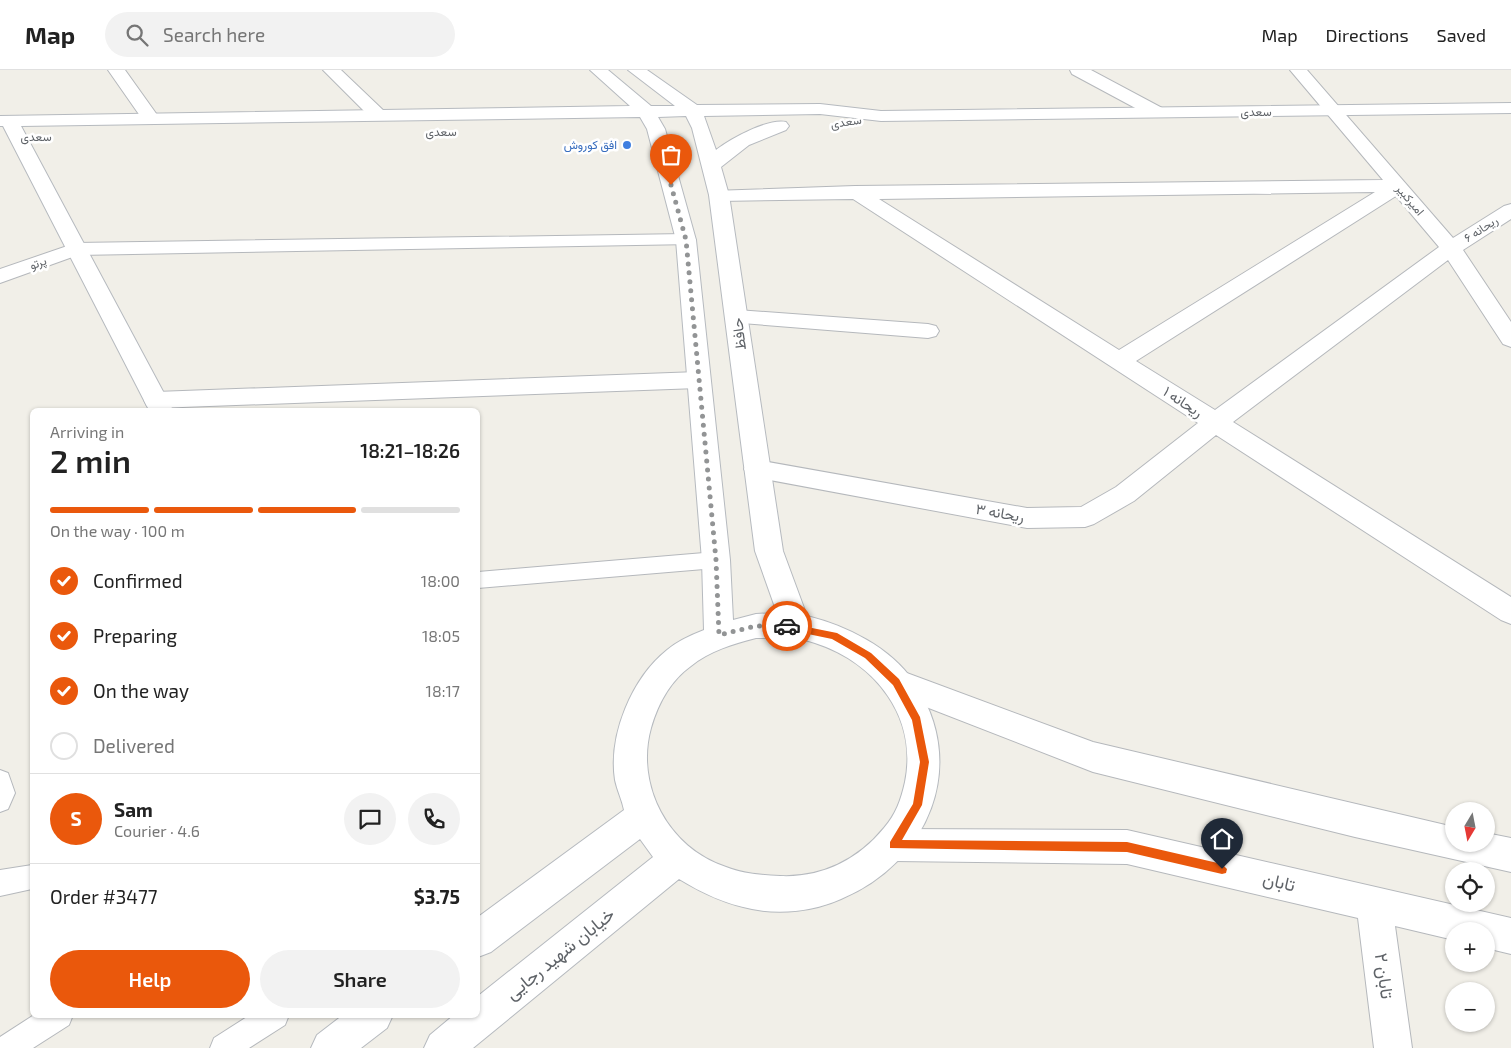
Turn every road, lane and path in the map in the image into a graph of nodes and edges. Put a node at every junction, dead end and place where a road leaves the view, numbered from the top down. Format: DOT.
graph roads {
  1 [pos="116,70"];
  2 [pos="331,70"];
  3 [pos="636,70"];
  4 [pos="1078,70"];
  5 [pos="1298,70"];
  6 [pos="600,71"];
  7 [pos="1511,108"];
  8 [pos="1335,111"];
  9 [pos="551,113"];
  10 [pos="1158,113"];
  11 [pos="378,115"];
  12 [pos="881,116"];
  13 [pos="151,119"];
  14 [pos="696,119"];
  15 [pos="651,120"];
  16 [pos="780,126"];
  17 [pos="7,129"];
  18 [pos="711,166"];
  19 [pos="1399,186"];
  20 [pos="855,192"];
  21 [pos="719,195"];
  22 [pos="1511,210"];
  23 [pos="686,240"];
  24 [pos="1451,248"];
  25 [pos="76,249"];
  26 [pos="0,276"];
  27 [pos="737,317"];
  28 [pos="928,331"];
  29 [pos="1511,339"];
  30 [pos="1118,361"];
  31 [pos="698,380"];
  32 [pos="159,405"];
  33 [pos="1215,423"];
  34 [pos="757,469"];
  35 [pos="716,560"];
  36 [pos="480,580"];
  37 [pos="1511,612"];
  38 [pos="796,626"];
  39 [pos="719,635"];
  40 [pos="896,682"];
  41 [pos="0,780"];
  42 [pos="0,801"];
  43 [pos="643,816"];
  44 [pos="1445,841"];
  45 [pos="894,845"];
  46 [pos="1493,852"];
  47 [pos="1511,856"];
  48 [pos="678,859"];
  49 [pos="30,877"];
  50 [pos="0,882"];
  51 [pos="1374,904"];
  52 [pos="1511,936"];
  53 [pos="480,938"];
  54 [pos="54,1018"];
  55 [pos="271,1018"];
  56 [pos="370,1018"];
  57 [pos="8,1048"];
  58 [pos="224,1048"];
  59 [pos="330,1048"];
  60 [pos="443,1048"];
  61 [pos="1393,1048"];
  1 -- 13 [label="street"];
  2 -- 11 [label="street"];
  3 -- 14 [label="street"];
  4 -- 10 [label="street"];
  5 -- 8 [label="street, امیرکبیر"];
  6 -- 9 [label="street"];
  6 -- 15 [label="street"];
  7 -- 8 [label="street, سعدی"];
  8 -- 10 [label="street, سعدی"];
  8 -- 19 [label="street, امیرکبیر"];
  9 -- 11 [label="street, سعدی"];
  9 -- 15 [label="street, سعدی"];
  10 -- 12 [label="street, سعدی"];
  11 -- 13 [label="street, سعدی"];
  12 -- 14 [label="street, سعدی"];
  12 -- 16 [label="street, سعدی"];
  13 -- 17 [label="street, سعدی"];
  14 -- 15 [label="street, سعدی"];
  14 -- 16 [label="street, سعدی"];
  14 -- 18 [label="street, حافظ"];
  15 -- 17 [label="street, سعدی"];
  15 -- 23 [label="street"];
  16 -- 18 [label="street"];
  17 -- 25 [label="street"];
  18 -- 21 [label="street, حافظ"];
  19 -- 20 [label="street"];
  19 -- 24 [label="street, امیرکبیر"];
  19 -- 30 [label="street"];
  20 -- 21 [label="street"];
  20 -- 30 [label="street, ریحانه ۱"];
  21 -- 27 [label="street, حافظ"];
  22 -- 24 [label="street, ریحانه ۶"];
  23 -- 25 [label="street, پرتو"];
  23 -- 31 [label="street"];
  24 -- 29 [label="street, امیرکبیر"];
  24 -- 33 [label="street, ریحانه ۶"];
  25 -- 26 [label="street, پرتو"];
  25 -- 32 [label="street"];
  27 -- 28 [label="street"];
  27 -- 34 [label="street, حافظ"];
  30 -- 33 [label="street, ریحانه ۱"];
  31 -- 32 [label="street"];
  31 -- 35 [label="street"];
  33 -- 34 [label="street, ریحانه ۳"];
  33 -- 37 [label="street, ریحانه ۱"];
  34 -- 38 [label="street, حافظ"];
  35 -- 36 [label="lane"];
  35 -- 39 [label="street"];
  38 -- 39 [label="street"];
  38 -- 40 [label="street"];
  39 -- 43 [label="street"];
  40 -- 44 [label="street"];
  40 -- 45 [label="street"];
  41 -- 42 [label="lane"];
  43 -- 48 [label="street"];
  43 -- 53 [label="street"];
  45 -- 48 [label="street"];
  45 -- 51 [label="street, تابان"];
  46 -- 47 [label="street"];
  48 -- 60 [label="street, خیابان شهید رجایی"];
  49 -- 50 [label="lane"];
  51 -- 52 [label="street, تابان"];
  51 -- 61 [label="street, تابان ۲"];
  54 -- 57 [label="lane"];
  55 -- 58 [label="lane"];
  56 -- 59 [label="street"];
}
